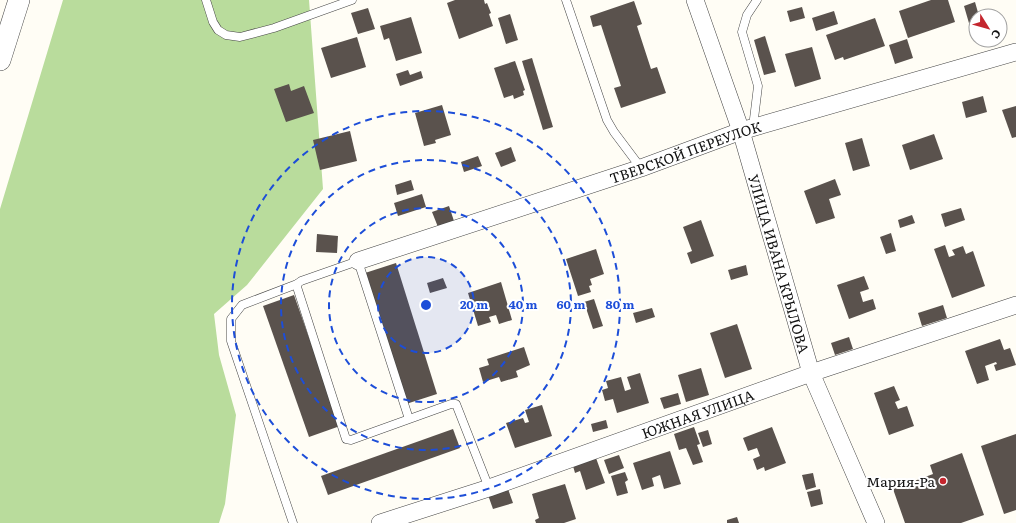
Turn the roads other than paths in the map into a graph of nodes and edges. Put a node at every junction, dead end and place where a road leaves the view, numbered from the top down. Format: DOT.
graph roads {
  1 [pos="19,0"];
  2 [pos="206,0"];
  3 [pos="352,0"];
  4 [pos="566,0"];
  5 [pos="696,0"];
  6 [pos="757,0"];
  7 [pos="1016,52"];
  8 [pos="0,60"];
  9 [pos="747,129"];
  10 [pos="641,168"];
  11 [pos="358,261"];
  12 [pos="297,284"];
  13 [pos="1016,305"];
  14 [pos="811,373"];
  15 [pos="409,419"];
  16 [pos="489,488"];
  17 [pos="293,523"];
  18 [pos="380,523"];
  19 [pos="876,523"];
  1 -- 8 [label="street"];
  2 -- 3 [label="lane"];
  4 -- 10 [label="lane"];
  5 -- 9 [label="street, УЛИЦА ИВАНА КРЫЛОВА"];
  6 -- 9 [label="lane"];
  7 -- 9 [label="street, ТВЕРСКОЙ ПЕРЕУЛОК"];
  9 -- 10 [label="street, ТВЕРСКОЙ ПЕРЕУЛОК"];
  9 -- 14 [label="street, УЛИЦА ИВАНА КРЫЛОВА"];
  10 -- 11 [label="street, ТВЕРСКОЙ ПЕРЕУЛОК"];
  11 -- 12 [label="lane"];
  11 -- 15 [label="lane"];
  12 -- 15 [label="lane"];
  12 -- 17 [label="lane"];
  13 -- 14 [label="street, ЮЖНАЯ УЛИЦА"];
  14 -- 16 [label="street, ЮЖНАЯ УЛИЦА"];
  14 -- 19 [label="street, УЛИЦА ИВАНА КРЫЛОВА"];
  15 -- 16 [label="lane"];
  16 -- 18 [label="street, ЮЖНАЯ УЛИЦА"];
}
